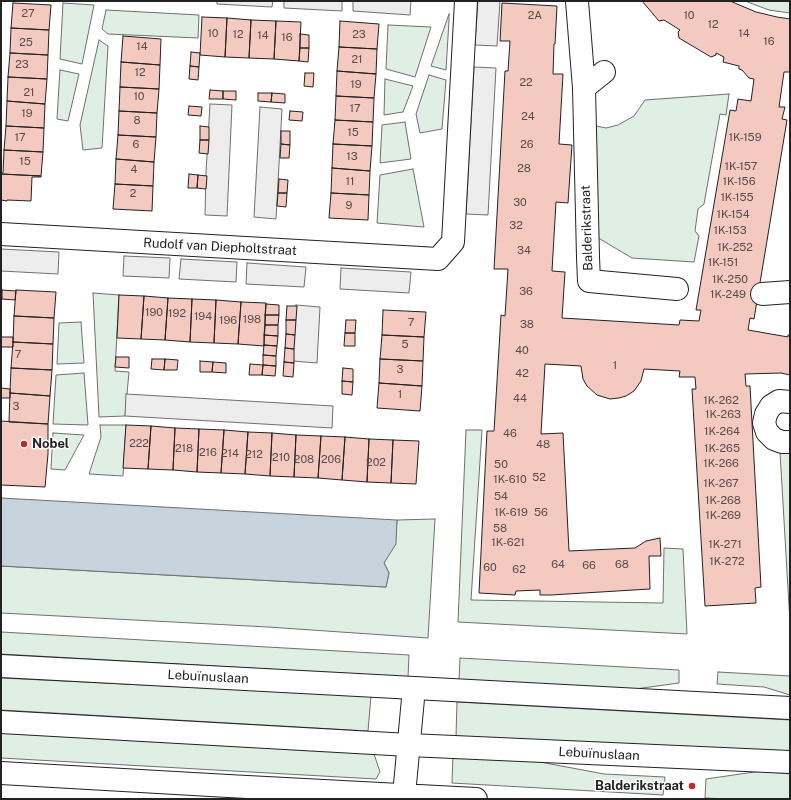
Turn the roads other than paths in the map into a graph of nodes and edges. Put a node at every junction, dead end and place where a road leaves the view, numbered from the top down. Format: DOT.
graph roads {
  1 [pos="466,1"];
  2 [pos="578,1"];
  3 [pos="604,72"];
  4 [pos="584,88"];
  5 [pos="1,234"];
  6 [pos="676,289"];
  7 [pos="790,292"];
  8 [pos="762,294"];
  9 [pos="790,402"];
  10 [pos="790,442"];
  11 [pos="1,666"];
  12 [pos="414,688"];
  13 [pos="790,708"];
  14 [pos="1,722"];
  15 [pos="409,745"];
  16 [pos="790,762"];
  17 [pos="1,773"];
  18 [pos="228,793"];
  19 [pos="404,795"];
  20 [pos="476,799"];
  1 -- 5 [label="street, Rudolf van Diepholtstraat"];
  2 -- 4 [label="street, Balderikstraat"];
  3 -- 4 [label="street"];
  4 -- 6 [label="street, Balderikstraat"];
  7 -- 8 [label="street"];
  9 -- 10 [label="street"];
  11 -- 12 [label="street, Lebuïnuslaan"];
  12 -- 13 [label="street, Lebuïnuslaan"];
  12 -- 15 [label="street"];
  14 -- 15 [label="street, Lebuïnuslaan"];
  15 -- 16 [label="street, Lebuïnuslaan"];
  15 -- 19 [label="street"];
  17 -- 18 [label="street"];
  18 -- 19 [label="street"];
  19 -- 20 [label="street"];
}
